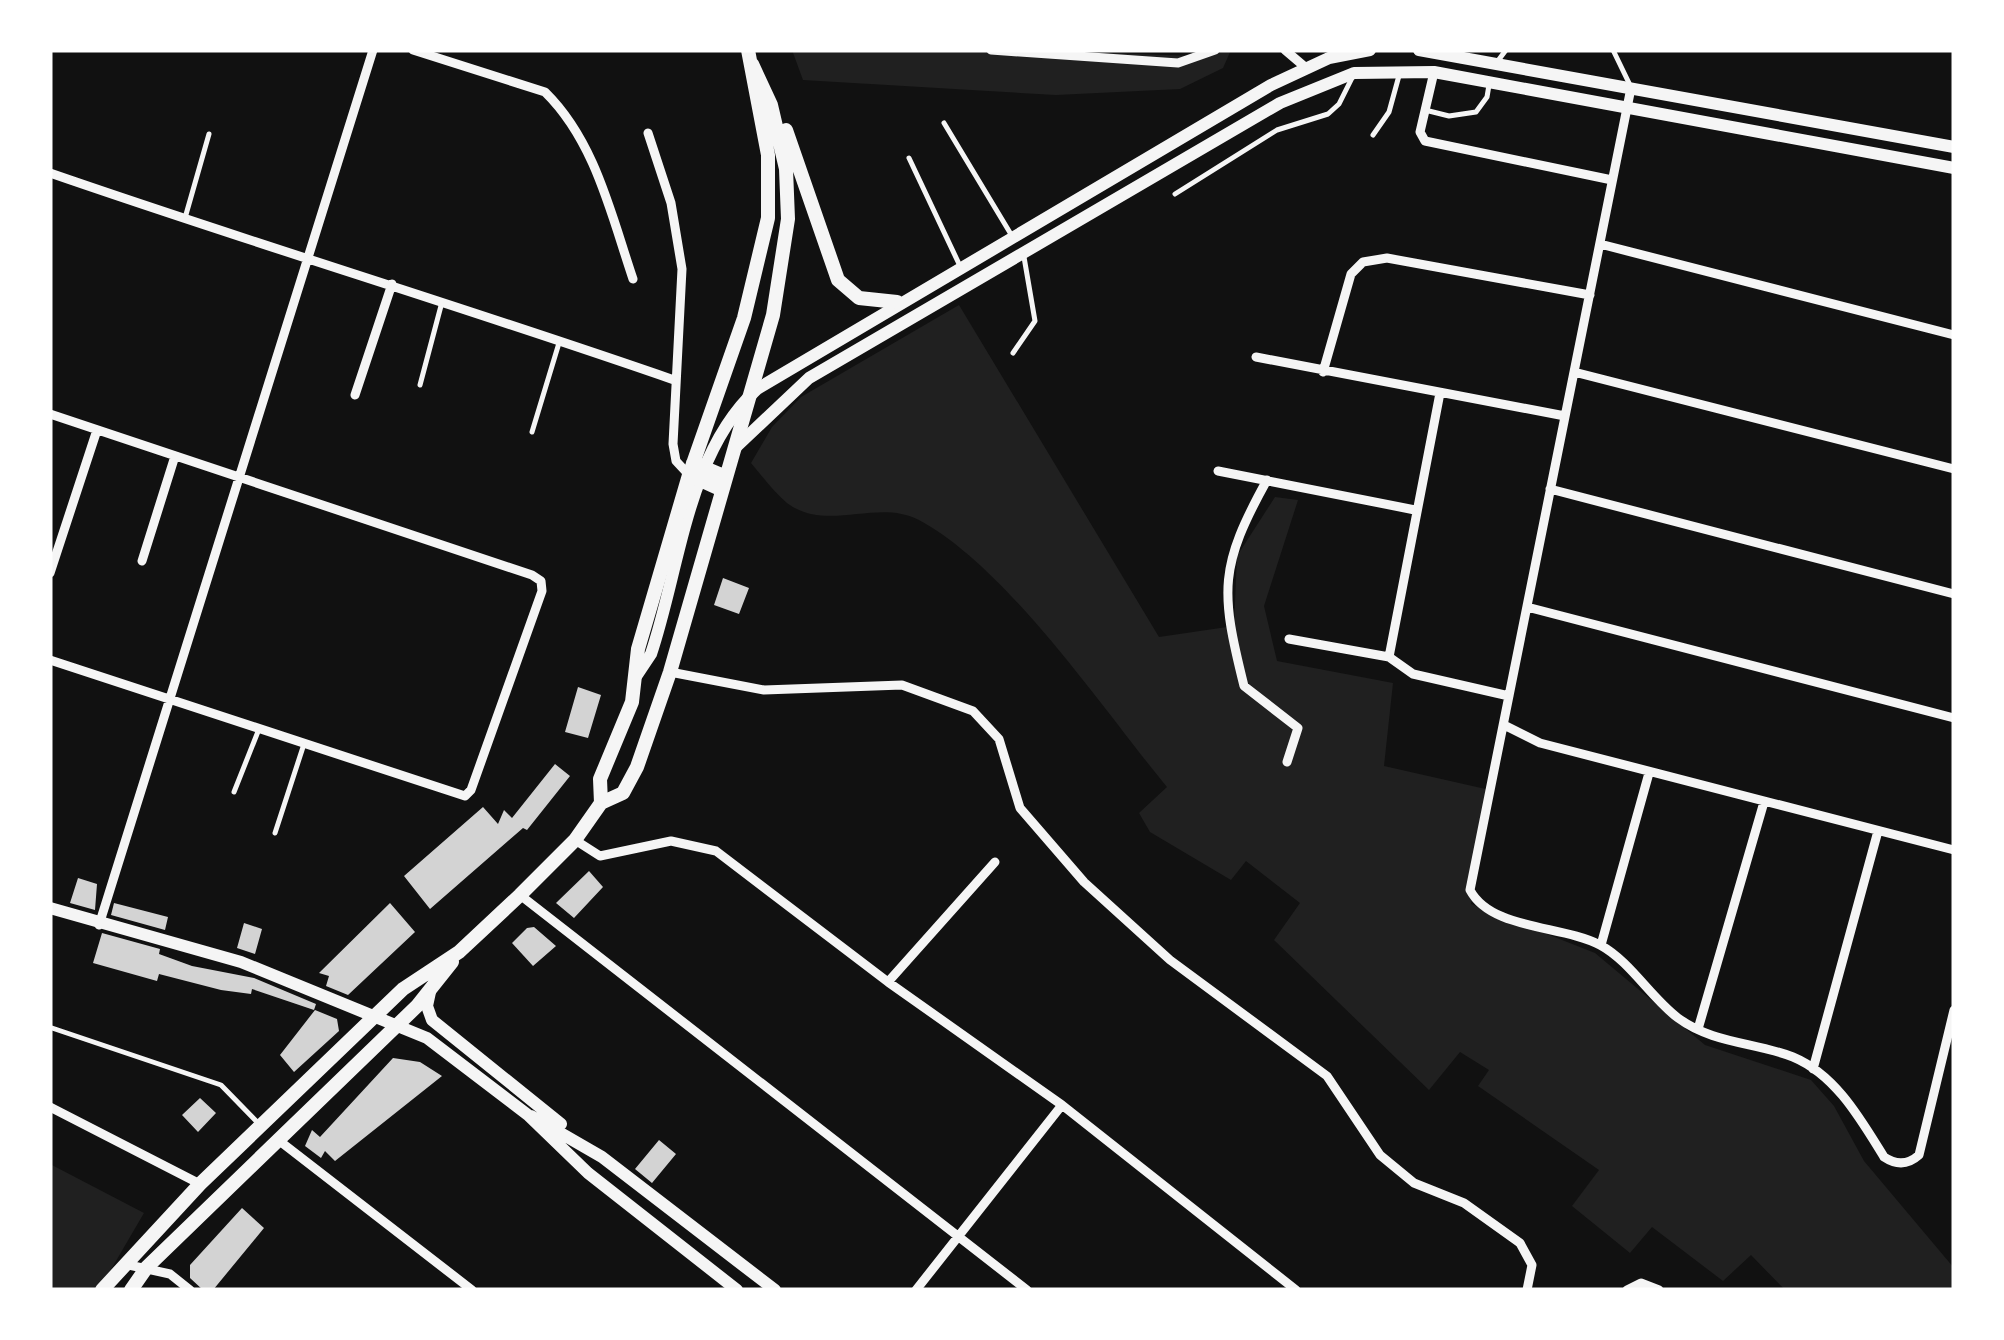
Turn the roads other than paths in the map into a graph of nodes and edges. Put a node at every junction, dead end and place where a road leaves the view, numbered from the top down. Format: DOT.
graph roads {
  1 [pos="372,50"];
  2 [pos="413,50"];
  3 [pos="991,50"];
  4 [pos="1215,50"];
  5 [pos="1285,50"];
  6 [pos="1370,50"];
  7 [pos="1418,50"];
  8 [pos="1614,50"];
  9 [pos="1328,54"];
  10 [pos="1501,56"];
  11 [pos="750,57"];
  12 [pos="1305,67"];
  13 [pos="1400,69"];
  14 [pos="1434,72"];
  15 [pos="1354,73"];
  16 [pos="1490,82"];
  17 [pos="1319,86"];
  18 [pos="1631,88"];
  19 [pos="1628,107"];
  20 [pos="1740,108"];
  21 [pos="1425,110"];
  22 [pos="944,123"];
  23 [pos="1736,127"];
  24 [pos="648,133"];
  25 [pos="208,134"];
  26 [pos="1373,134"];
  27 [pos="1954,147"];
  28 [pos="909,158"];
  29 [pos="1954,168"];
  30 [pos="50,174"];
  31 [pos="1612,185"];
  32 [pos="1175,194"];
  33 [pos="185,220"];
  34 [pos="1012,236"];
  35 [pos="1600,244"];
  36 [pos="1024,254"];
  37 [pos="306,261"];
  38 [pos="960,266"];
  39 [pos="633,279"];
  40 [pos="392,284"];
  41 [pos="1590,295"];
  42 [pos="443,300"];
  43 [pos="897,302"];
  44 [pos="1954,335"];
  45 [pos="560,340"];
  46 [pos="1013,354"];
  47 [pos="1256,357"];
  48 [pos="1323,372"];
  49 [pos="1574,372"];
  50 [pos="674,380"];
  51 [pos="420,385"];
  52 [pos="1440,393"];
  53 [pos="355,395"];
  54 [pos="50,414"];
  55 [pos="1565,416"];
  56 [pos="97,430"];
  57 [pos="532,432"];
  58 [pos="736,448"];
  59 [pos="175,456"];
  60 [pos="1954,468"];
  61 [pos="691,469"];
  62 [pos="1218,471"];
  63 [pos="237,477"];
  64 [pos="1267,480"];
  65 [pos="724,483"];
  66 [pos="1550,490"];
  67 [pos="1415,510"];
  68 [pos="142,560"];
  69 [pos="50,573"];
  70 [pos="1954,594"];
  71 [pos="1526,606"];
  72 [pos="1289,638"];
  73 [pos="1389,656"];
  74 [pos="50,660"];
  75 [pos="670,672"];
  76 [pos="637,674"];
  77 [pos="1509,696"];
  78 [pos="167,698"];
  79 [pos="1954,718"];
  80 [pos="1504,725"];
  81 [pos="259,729"];
  82 [pos="304,744"];
  83 [pos="1286,762"];
  84 [pos="1649,772"];
  85 [pos="234,792"];
  86 [pos="1764,802"];
  87 [pos="600,803"];
  88 [pos="1878,831"];
  89 [pos="274,833"];
  90 [pos="575,840"];
  91 [pos="1954,850"];
  92 [pos="995,862"];
  93 [pos="520,896"];
  94 [pos="50,908"];
  95 [pos="99,925"];
  96 [pos="1601,945"];
  97 [pos="459,952"];
  98 [pos="888,982"];
  99 [pos="430,991"];
  100 [pos="1954,1010"];
  101 [pos="52,1028"];
  102 [pos="1698,1029"];
  103 [pos="386,1036"];
  104 [pos="1813,1069"];
  105 [pos="1062,1105"];
  106 [pos="50,1108"];
  107 [pos="524,1111"];
  108 [pos="261,1126"];
  109 [pos="277,1139"];
  110 [pos="602,1156"];
  111 [pos="588,1174"];
  112 [pos="200,1184"];
  113 [pos="958,1238"];
  114 [pos="122,1263"];
  115 [pos="147,1268"];
  116 [pos="102,1290"];
  117 [pos="132,1290"];
  118 [pos="190,1290"];
  119 [pos="472,1290"];
  120 [pos="737,1290"];
  121 [pos="774,1290"];
  122 [pos="916,1290"];
  123 [pos="1027,1290"];
  124 [pos="1296,1290"];
  125 [pos="1527,1290"];
  126 [pos="1627,1290"];
  127 [pos="1658,1290"];
  1 -- 37 [label="street"];
  2 -- 39 [label="street"];
  3 -- 4 [label="street"];
  5 -- 12 [label="street"];
  6 -- 9 [label="main road"];
  7 -- 10 [label="main road"];
  8 -- 18 [label="lane"];
  9 -- 12 [label="main road"];
  10 -- 18 [label="main road"];
  11 -- 43 [label="main road"];
  11 -- 58 [label="main road"];
  11 -- 61 [label="main road"];
  12 -- 17 [label="main road"];
  12 -- 34 [label="main road"];
  13 -- 14 [label="main road"];
  13 -- 15 [label="main road"];
  13 -- 26 [label="lane"];
  14 -- 16 [label="main road"];
  14 -- 21 [label="street"];
  15 -- 17 [label="main road"];
  15 -- 32 [label="lane"];
  16 -- 19 [label="main road"];
  16 -- 21 [label="lane"];
  17 -- 36 [label="main road"];
  18 -- 19 [label="street"];
  18 -- 20 [label="main road"];
  19 -- 23 [label="main road"];
  19 -- 31 [label="street"];
  20 -- 23 [label="main road"];
  20 -- 27 [label="main road"];
  21 -- 31 [label="street"];
  22 -- 34 [label="lane"];
  23 -- 29 [label="main road"];
  24 -- 50 [label="street"];
  25 -- 33 [label="lane"];
  28 -- 38 [label="lane"];
  30 -- 33 [label="street"];
  31 -- 35 [label="street"];
  33 -- 37 [label="street"];
  34 -- 38 [label="main road"];
  35 -- 41 [label="street"];
  35 -- 44 [label="street"];
  36 -- 46 [label="lane"];
  36 -- 58 [label="main road"];
  37 -- 40 [label="street"];
  37 -- 63 [label="street"];
  38 -- 43 [label="main road"];
  40 -- 42 [label="street"];
  40 -- 53 [label="street"];
  41 -- 48 [label="street"];
  41 -- 49 [label="street"];
  42 -- 45 [label="street"];
  42 -- 51 [label="lane"];
  43 -- 76 [label="main road"];
  45 -- 50 [label="street"];
  45 -- 57 [label="lane"];
  47 -- 48 [label="street"];
  48 -- 52 [label="street"];
  49 -- 55 [label="street"];
  49 -- 60 [label="street"];
  50 -- 61 [label="street"];
  52 -- 55 [label="street"];
  52 -- 67 [label="street"];
  54 -- 56 [label="street"];
  55 -- 66 [label="street"];
  56 -- 59 [label="street"];
  56 -- 69 [label="street"];
  58 -- 65 [label="main road"];
  59 -- 63 [label="street"];
  59 -- 68 [label="street"];
  61 -- 65 [label="main road"];
  61 -- 76 [label="main road"];
  62 -- 64 [label="street"];
  63 -- 78 [label="street"];
  63 -- 82 [label="street"];
  64 -- 67 [label="street"];
  64 -- 83 [label="street"];
  65 -- 75 [label="main road"];
  66 -- 70 [label="street"];
  66 -- 71 [label="street"];
  67 -- 73 [label="street"];
  71 -- 77 [label="street"];
  71 -- 79 [label="street"];
  72 -- 73 [label="street"];
  73 -- 77 [label="street"];
  74 -- 78 [label="street"];
  75 -- 87 [label="main road"];
  75 -- 125 [label="street"];
  76 -- 87 [label="main road"];
  77 -- 80 [label="street"];
  78 -- 81 [label="street"];
  78 -- 95 [label="street"];
  80 -- 84 [label="street"];
  80 -- 96 [label="street"];
  81 -- 82 [label="street"];
  81 -- 85 [label="lane"];
  82 -- 89 [label="lane"];
  84 -- 86 [label="street"];
  84 -- 96 [label="street"];
  86 -- 88 [label="street"];
  86 -- 102 [label="street"];
  87 -- 90 [label="main road"];
  88 -- 91 [label="street"];
  88 -- 104 [label="street"];
  90 -- 93 [label="main road"];
  90 -- 98 [label="street"];
  92 -- 98 [label="street"];
  93 -- 97 [label="main road"];
  93 -- 113 [label="street"];
  94 -- 95 [label="main road"];
  95 -- 107 [label="main road"];
  96 -- 102 [label="street"];
  97 -- 99 [label="main road"];
  97 -- 108 [label="main road"];
  98 -- 105 [label="street"];
  99 -- 103 [label="main road"];
  99 -- 110 [label="main road"];
  100 -- 104 [label="street"];
  101 -- 108 [label="lane"];
  102 -- 104 [label="street"];
  103 -- 109 [label="main road"];
  103 -- 111 [label="main road"];
  105 -- 113 [label="street"];
  105 -- 124 [label="street"];
  106 -- 112 [label="street"];
  107 -- 110 [label="main road"];
  107 -- 111 [label="main road"];
  108 -- 112 [label="main road"];
  109 -- 115 [label="main road"];
  109 -- 119 [label="street"];
  110 -- 121 [label="main road"];
  111 -- 120 [label="main road"];
  112 -- 114 [label="main road"];
  113 -- 122 [label="street"];
  113 -- 123 [label="street"];
  114 -- 115 [label="street"];
  114 -- 116 [label="main road"];
  115 -- 117 [label="main road"];
  115 -- 118 [label="street"];
  126 -- 127 [label="street"];
}
